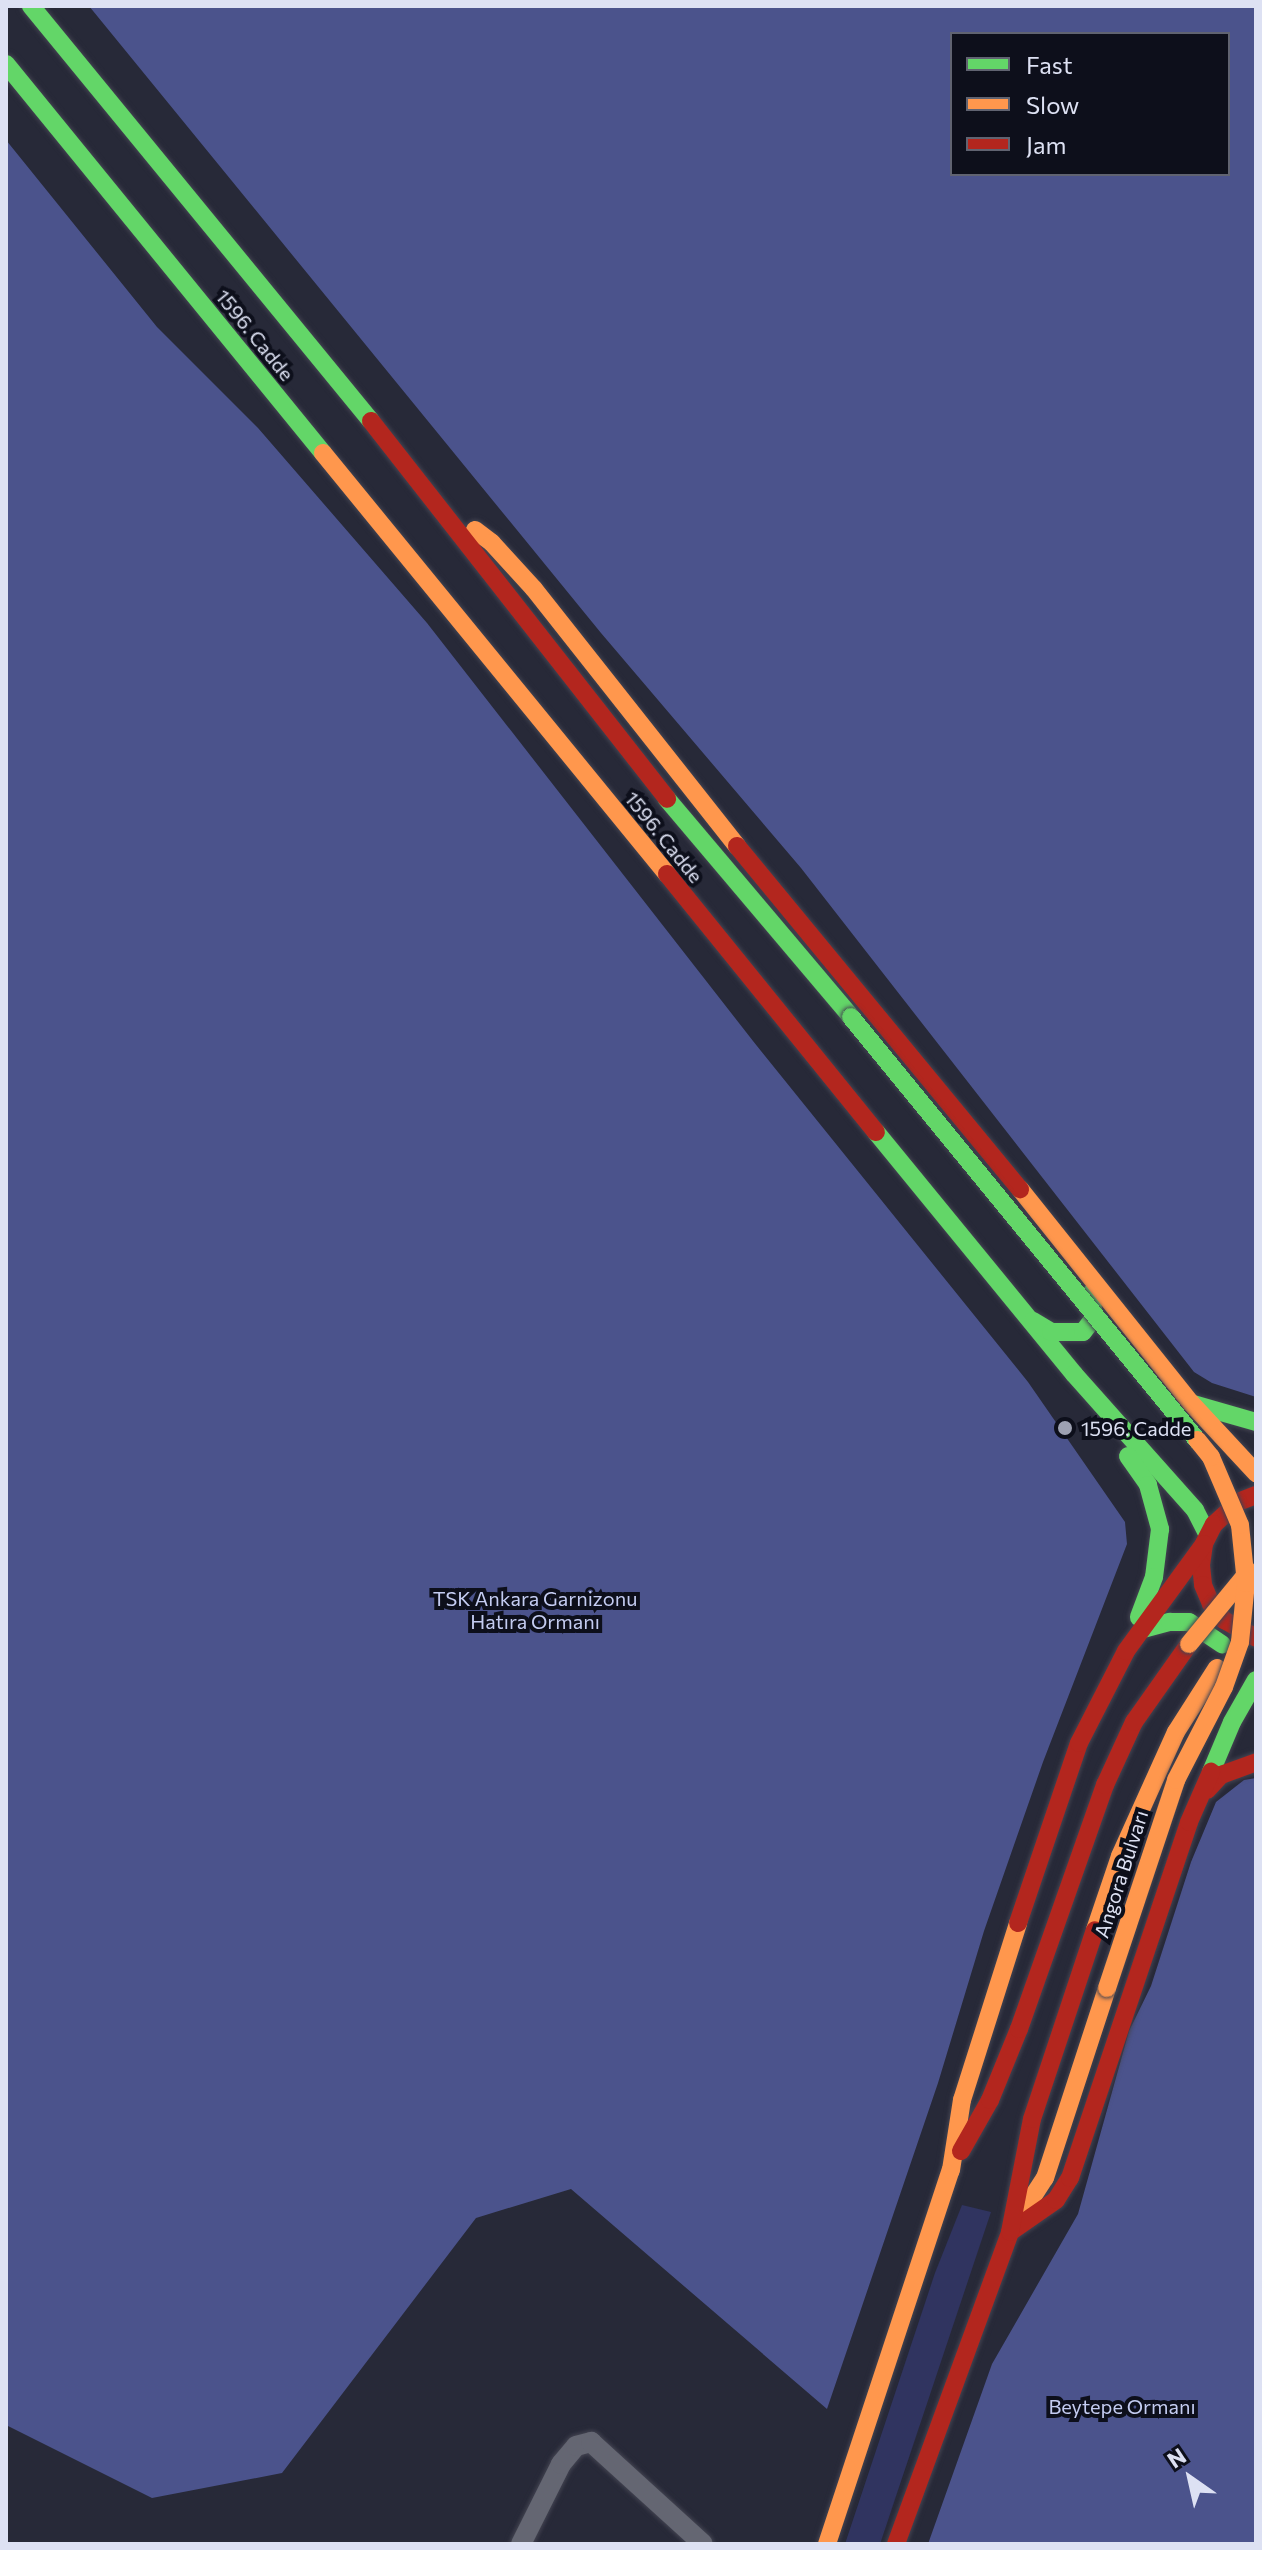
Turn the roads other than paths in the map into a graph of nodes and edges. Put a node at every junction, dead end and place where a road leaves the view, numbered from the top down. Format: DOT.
graph roads {
  1 [pos="31,6"];
  2 [pos="6,64"];
  3 [pos="438,502"];
  4 [pos="1087,1270"];
  5 [pos="1028,1318"];
  6 [pos="1074,1374"];
  7 [pos="1191,1403"];
  8 [pos="1256,1422"];
  9 [pos="1256,1473"];
  10 [pos="1256,1495"];
  11 [pos="1240,1525"];
  12 [pos="1206,1540"];
  13 [pos="1256,1563"];
  14 [pos="1256,1621"];
  15 [pos="1143,1629"];
  16 [pos="1256,1638"];
  17 [pos="1126,1651"];
  18 [pos="1256,1680"];
  19 [pos="1244,1698"];
  20 [pos="1256,1762"];
  21 [pos="1203,1795"];
  22 [pos="951,2170"];
  23 [pos="1010,2232"];
  24 [pos="521,2544"];
  25 [pos="703,2544"];
  26 [pos="827,2544"];
  27 [pos="896,2544"];
  1 -- 3 [label="main road, 1596. Cadde"];
  2 -- 5 [label="main road, 1596. Cadde"];
  3 -- 4 [label="main road, 1596. Cadde"];
  3 -- 11 [label="main road, 1596. Cadde, bridge"];
  4 -- 5 [label="main road"];
  4 -- 7 [label="main road, 1596. Cadde"];
  5 -- 6 [label="main road, 1596. Cadde"];
  6 -- 12 [label="main road, 1596. Cadde"];
  6 -- 17 [label="main road"];
  7 -- 8 [label="main road"];
  7 -- 9 [label="main road, 1596. Cadde"];
  10 -- 12 [label="main road"];
  11 -- 23 [label="main road, Angora Bulvarı, bridge"];
  12 -- 15 [label="main road"];
  12 -- 16 [label="main road"];
  13 -- 22 [label="main road, bridge"];
  14 -- 23 [label="main road, Angora Bulvarı, bridge"];
  15 -- 17 [label="main road"];
  15 -- 19 [label="main road"];
  17 -- 22 [label="main road"];
  18 -- 19 [label="main road"];
  19 -- 21 [label="main road"];
  20 -- 21 [label="main road"];
  21 -- 23 [label="main road"];
  22 -- 26 [label="main road"];
  23 -- 27 [label="main road, Angora Bulvarı"];
  24 -- 25 [label="street"];
}
